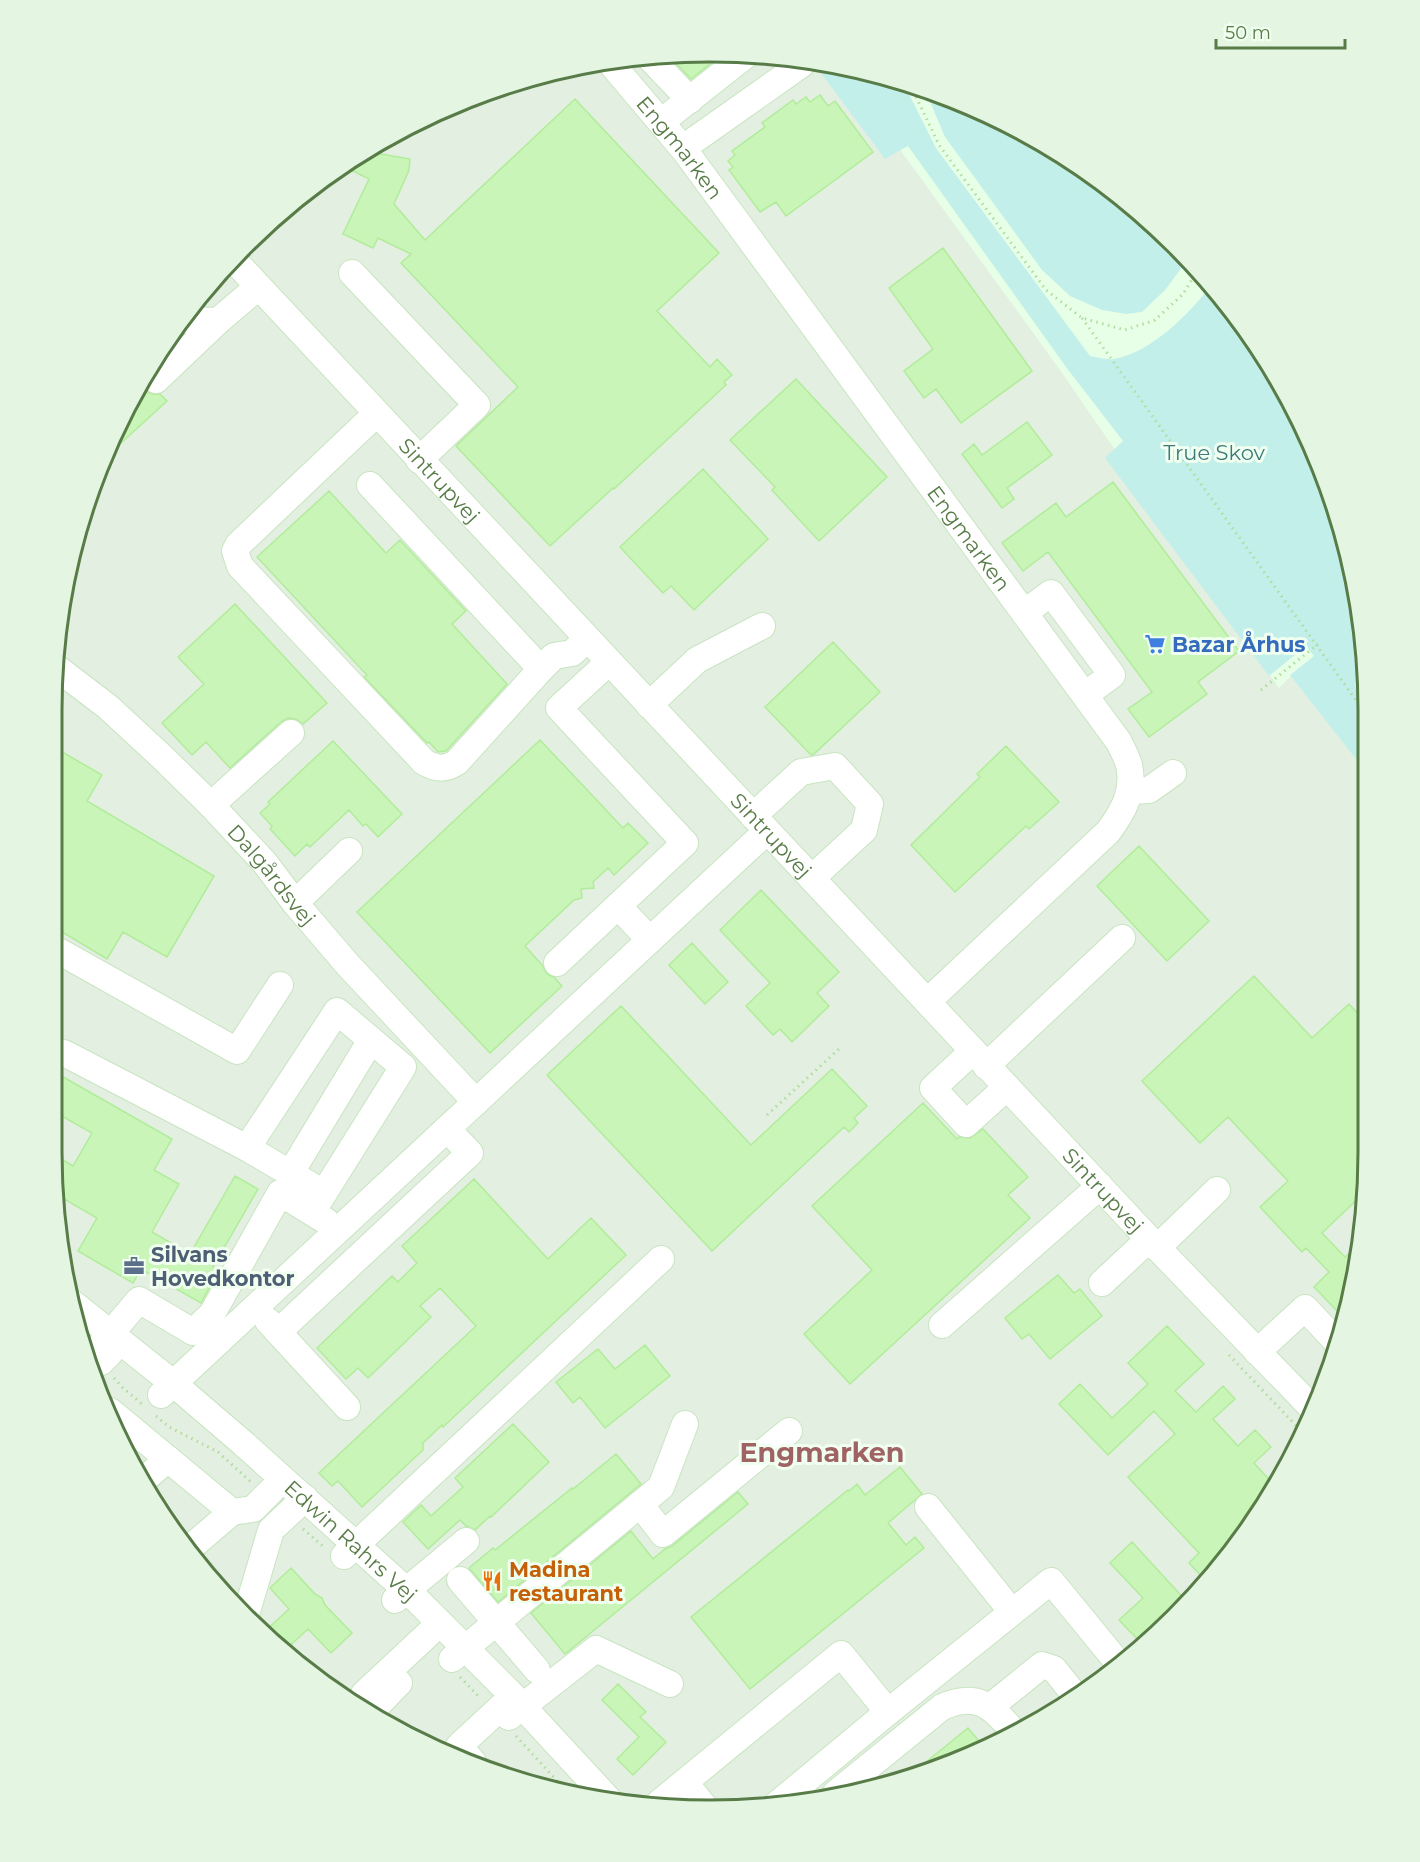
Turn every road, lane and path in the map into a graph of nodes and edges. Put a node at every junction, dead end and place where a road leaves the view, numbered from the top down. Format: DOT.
graph roads {
  1 [pos="737,63"];
  2 [pos="656,64"];
  3 [pos="797,67"];
  4 [pos="615,69"];
  5 [pos="915,95"];
  6 [pos="690,100"];
  7 [pos="661,123"];
  8 [pos="683,148"];
  9 [pos="238,265"];
  10 [pos="352,273"];
  11 [pos="1193,277"];
  12 [pos="258,287"];
  13 [pos="1082,318"];
  14 [pos="192,320"];
  15 [pos="218,321"];
  16 [pos="156,380"];
  17 [pos="376,414"];
  18 [pos="419,460"];
  19 [pos="370,485"];
  20 [pos="1024,613"];
  21 [pos="762,626"];
  22 [pos="587,639"];
  23 [pos="1318,644"];
  24 [pos="609,662"];
  25 [pos="541,669"];
  26 [pos="63,673"];
  27 [pos="1261,690"];
  28 [pos="1085,695"];
  29 [pos="1358,702"];
  30 [pos="649,705"];
  31 [pos="291,733"];
  32 [pos="1173,773"];
  33 [pos="1130,791"];
  34 [pos="211,805"];
  35 [pos="760,823"];
  36 [pos="349,851"];
  37 [pos="812,878"];
  38 [pos="295,903"];
  39 [pos="618,906"];
  40 [pos="1122,938"];
  41 [pos="650,940"];
  42 [pos="62,953"];
  43 [pos="556,963"];
  44 [pos="280,985"];
  45 [pos="928,1001"];
  46 [pos="371,1040"];
  47 [pos="840,1048"];
  48 [pos="64,1053"];
  49 [pos="980,1059"];
  50 [pos="1006,1087"];
  51 [pos="476,1102"];
  52 [pos="767,1115"];
  53 [pos="447,1129"];
  54 [pos="247,1148"];
  55 [pos="290,1173"];
  56 [pos="1100,1186"];
  57 [pos="1217,1190"];
  58 [pos="318,1203"];
  59 [pos="339,1229"];
  60 [pos="1153,1244"];
  61 [pos="661,1258"];
  62 [pos="1102,1283"];
  63 [pos="255,1308"];
  64 [pos="85,1322"];
  65 [pos="942,1325"];
  66 [pos="278,1332"];
  67 [pos="1331,1336"];
  68 [pos="89,1338"];
  69 [pos="103,1349"];
  70 [pos="1257,1352"];
  71 [pos="167,1389"];
  72 [pos="1307,1404"];
  73 [pos="347,1407"];
  74 [pos="119,1419"];
  75 [pos="685,1424"];
  76 [pos="789,1431"];
  77 [pos="168,1459"];
  78 [pos="148,1476"];
  79 [pos="272,1490"];
  80 [pos="299,1504"];
  81 [pos="640,1504"];
  82 [pos="928,1507"];
  83 [pos="232,1512"];
  84 [pos="466,1541"];
  85 [pos="194,1544"];
  86 [pos="350,1550"];
  87 [pos="460,1580"];
  88 [pos="400,1596"];
  89 [pos="247,1607"];
  90 [pos="1012,1612"];
  91 [pos="496,1623"];
  92 [pos="434,1629"];
  93 [pos="459,1653"];
  94 [pos="1115,1659"];
  95 [pos="537,1670"];
  96 [pos="669,1684"];
  97 [pos="1071,1690"];
  98 [pos="368,1703"];
  99 [pos="511,1707"];
  100 [pos="990,1707"];
  101 [pos="888,1712"];
  102 [pos="1009,1727"];
  103 [pos="462,1751"];
  104 [pos="685,1783"];
  105 [pos="574,1786"];
  106 [pos="844,1786"];
  107 [pos="599,1791"];
  108 [pos="787,1796"];
  109 [pos="665,1799"];
  110 [pos="699,1800"];
  1 -- 6 [label="street"];
  2 -- 6 [label="street"];
  3 -- 8 [label="street"];
  4 -- 7 [label="street, Engmarken"];
  5 -- 13 [label="path"];
  6 -- 7 [label="street"];
  7 -- 8 [label="street, Engmarken"];
  8 -- 20 [label="street, Engmarken"];
  9 -- 12 [label="street, Sintrupvej"];
  10 -- 18 [label="street"];
  11 -- 13 [label="path"];
  12 -- 15 [label="street"];
  12 -- 17 [label="street, Sintrupvej"];
  13 -- 23 [label="path"];
  14 -- 15 [label="street"];
  15 -- 16 [label="street"];
  17 -- 18 [label="street, Sintrupvej"];
  17 -- 25 [label="street"];
  18 -- 22 [label="street, Sintrupvej"];
  19 -- 25 [label="street"];
  20 -- 28 [label="street, Engmarken"];
  20 -- 28 [label="street"];
  21 -- 30 [label="street"];
  22 -- 24 [label="street, Sintrupvej"];
  22 -- 25 [label="street"];
  23 -- 27 [label="path"];
  23 -- 29 [label="path"];
  24 -- 30 [label="street, Sintrupvej"];
  24 -- 39 [label="street"];
  26 -- 34 [label="street, Dalgårdsvej"];
  28 -- 33 [label="street, Engmarken"];
  30 -- 35 [label="street, Sintrupvej"];
  31 -- 34 [label="street"];
  32 -- 33 [label="street"];
  33 -- 45 [label="street, Engmarken"];
  34 -- 38 [label="street, Dalgårdsvej"];
  35 -- 37 [label="street, Sintrupvej"];
  35 -- 37 [label="street"];
  35 -- 41 [label="street"];
  36 -- 38 [label="street"];
  37 -- 45 [label="street, Sintrupvej"];
  38 -- 51 [label="street, Dalgårdsvej"];
  39 -- 41 [label="street"];
  39 -- 43 [label="street"];
  40 -- 49 [label="street"];
  41 -- 51 [label="street"];
  42 -- 44 [label="street"];
  45 -- 49 [label="street, Sintrupvej"];
  46 -- 54 [label="street"];
  46 -- 55 [label="street"];
  46 -- 58 [label="street"];
  47 -- 52 [label="path"];
  48 -- 54 [label="street"];
  49 -- 50 [label="street, Sintrupvej"];
  49 -- 50 [label="street"];
  50 -- 56 [label="street, Sintrupvej"];
  51 -- 53 [label="street"];
  53 -- 59 [label="street"];
  53 -- 66 [label="street"];
  54 -- 55 [label="street"];
  55 -- 58 [label="street"];
  56 -- 60 [label="street, Sintrupvej"];
  56 -- 65 [label="street"];
  57 -- 60 [label="street"];
  58 -- 59 [label="street"];
  58 -- 69 [label="street"];
  59 -- 63 [label="street"];
  60 -- 62 [label="street"];
  60 -- 70 [label="street, Sintrupvej"];
  61 -- 86 [label="street"];
  63 -- 66 [label="street"];
  63 -- 71 [label="street"];
  64 -- 69 [label="street, Edwin Rahrs Vej"];
  66 -- 73 [label="street"];
  67 -- 70 [label="street"];
  68 -- 69 [label="street, Edwin Rahrs Vej"];
  69 -- 71 [label="street, Edwin Rahrs Vej"];
  70 -- 72 [label="street, Sintrupvej"];
  71 -- 79 [label="street, Edwin Rahrs Vej"];
  71 -- 80 [label="street, Edwin Rahrs Vej"];
  74 -- 77 [label="street"];
  75 -- 81 [label="street"];
  76 -- 81 [label="street"];
  77 -- 78 [label="street"];
  77 -- 83 [label="street"];
  79 -- 80 [label="street, Edwin Rahrs Vej"];
  79 -- 83 [label="street"];
  80 -- 86 [label="street, Edwin Rahrs Vej"];
  80 -- 89 [label="street"];
  81 -- 91 [label="street"];
  82 -- 90 [label="street"];
  83 -- 85 [label="street"];
  84 -- 88 [label="street"];
  86 -- 88 [label="street, Edwin Rahrs Vej"];
  87 -- 91 [label="street"];
  88 -- 92 [label="street, Edwin Rahrs Vej"];
  90 -- 94 [label="street"];
  90 -- 101 [label="street"];
  91 -- 93 [label="street"];
  91 -- 95 [label="street"];
  92 -- 93 [label="street, Edwin Rahrs Vej"];
  92 -- 98 [label="street"];
  93 -- 99 [label="street, Edwin Rahrs Vej"];
  96 -- 99 [label="street"];
  97 -- 100 [label="street"];
  99 -- 103 [label="street"];
  99 -- 105 [label="street, Edwin Rahrs Vej"];
  99 -- 107 [label="street, Edwin Rahrs Vej"];
  100 -- 102 [label="street"];
  100 -- 106 [label="street"];
  101 -- 104 [label="street"];
  101 -- 108 [label="street"];
  104 -- 109 [label="street"];
  104 -- 110 [label="street"];
}
